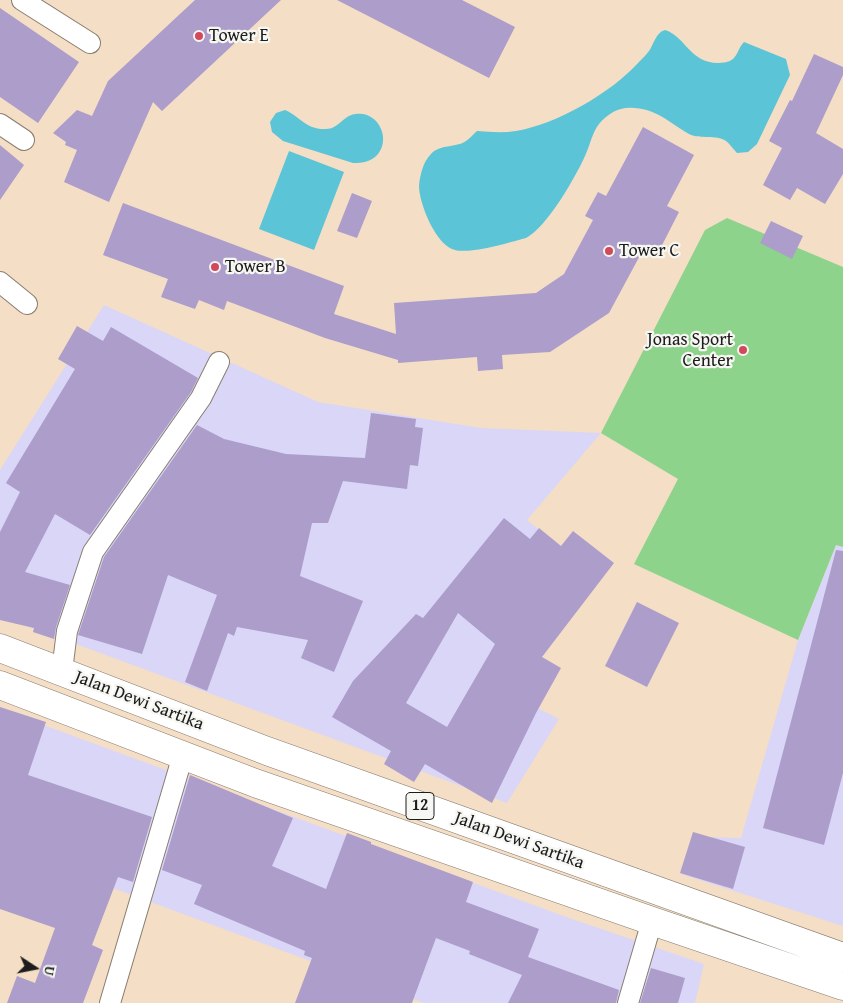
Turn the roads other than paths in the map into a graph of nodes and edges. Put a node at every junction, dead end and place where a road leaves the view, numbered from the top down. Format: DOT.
graph roads {
  1 [pos="22,0"];
  2 [pos="90,43"];
  3 [pos="0,124"];
  4 [pos="24,140"];
  5 [pos="0,282"];
  6 [pos="27,304"];
  7 [pos="219,362"];
  8 [pos="0,648"];
  9 [pos="62,671"];
  10 [pos="0,684"];
  11 [pos="267,751"];
  12 [pos="183,755"];
  13 [pos="255,783"];
  14 [pos="652,921"];
  15 [pos="843,956"];
  16 [pos="843,986"];
  17 [pos="110,1003"];
  18 [pos="628,1003"];
  1 -- 2 [label="street"];
  3 -- 4 [label="street"];
  5 -- 6 [label="street"];
  7 -- 9 [label="street"];
  8 -- 9 [label="highway, Jalan Dewi Sartika / 12"];
  9 -- 11 [label="highway, Jalan Dewi Sartika / 12"];
  10 -- 12 [label="highway, Jalan Dewi Sartika / 12"];
  11 -- 13 [label="highway"];
  11 -- 15 [label="highway, Jalan Dewi Sartika / 12"];
  12 -- 13 [label="highway, Jalan Dewi Sartika / 12"];
  12 -- 17 [label="street"];
  13 -- 14 [label="highway, Jalan Dewi Sartika / 12"];
  14 -- 16 [label="highway, Jalan Dewi Sartika / 12"];
  14 -- 18 [label="street"];
}
